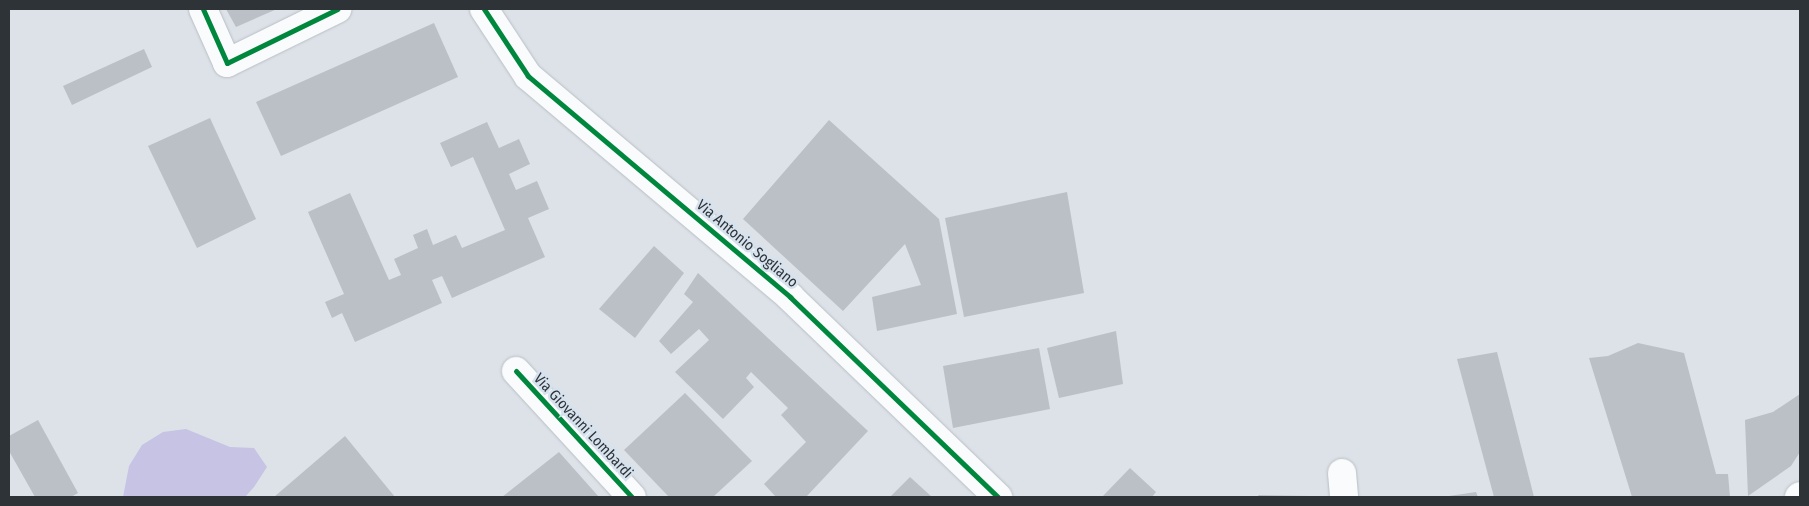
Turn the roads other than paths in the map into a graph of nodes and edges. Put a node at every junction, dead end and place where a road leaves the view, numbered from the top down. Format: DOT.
graph roads {
  1 [pos="203,9"];
  2 [pos="338,9"];
  3 [pos="484,9"];
  4 [pos="516,371"];
  5 [pos="632,497"];
  6 [pos="998,497"];
  1 -- 2 [label="street"];
  3 -- 6 [label="street, Via Antonio Sogliano"];
  4 -- 5 [label="street, Via Giovanni Lombardi"];
}
